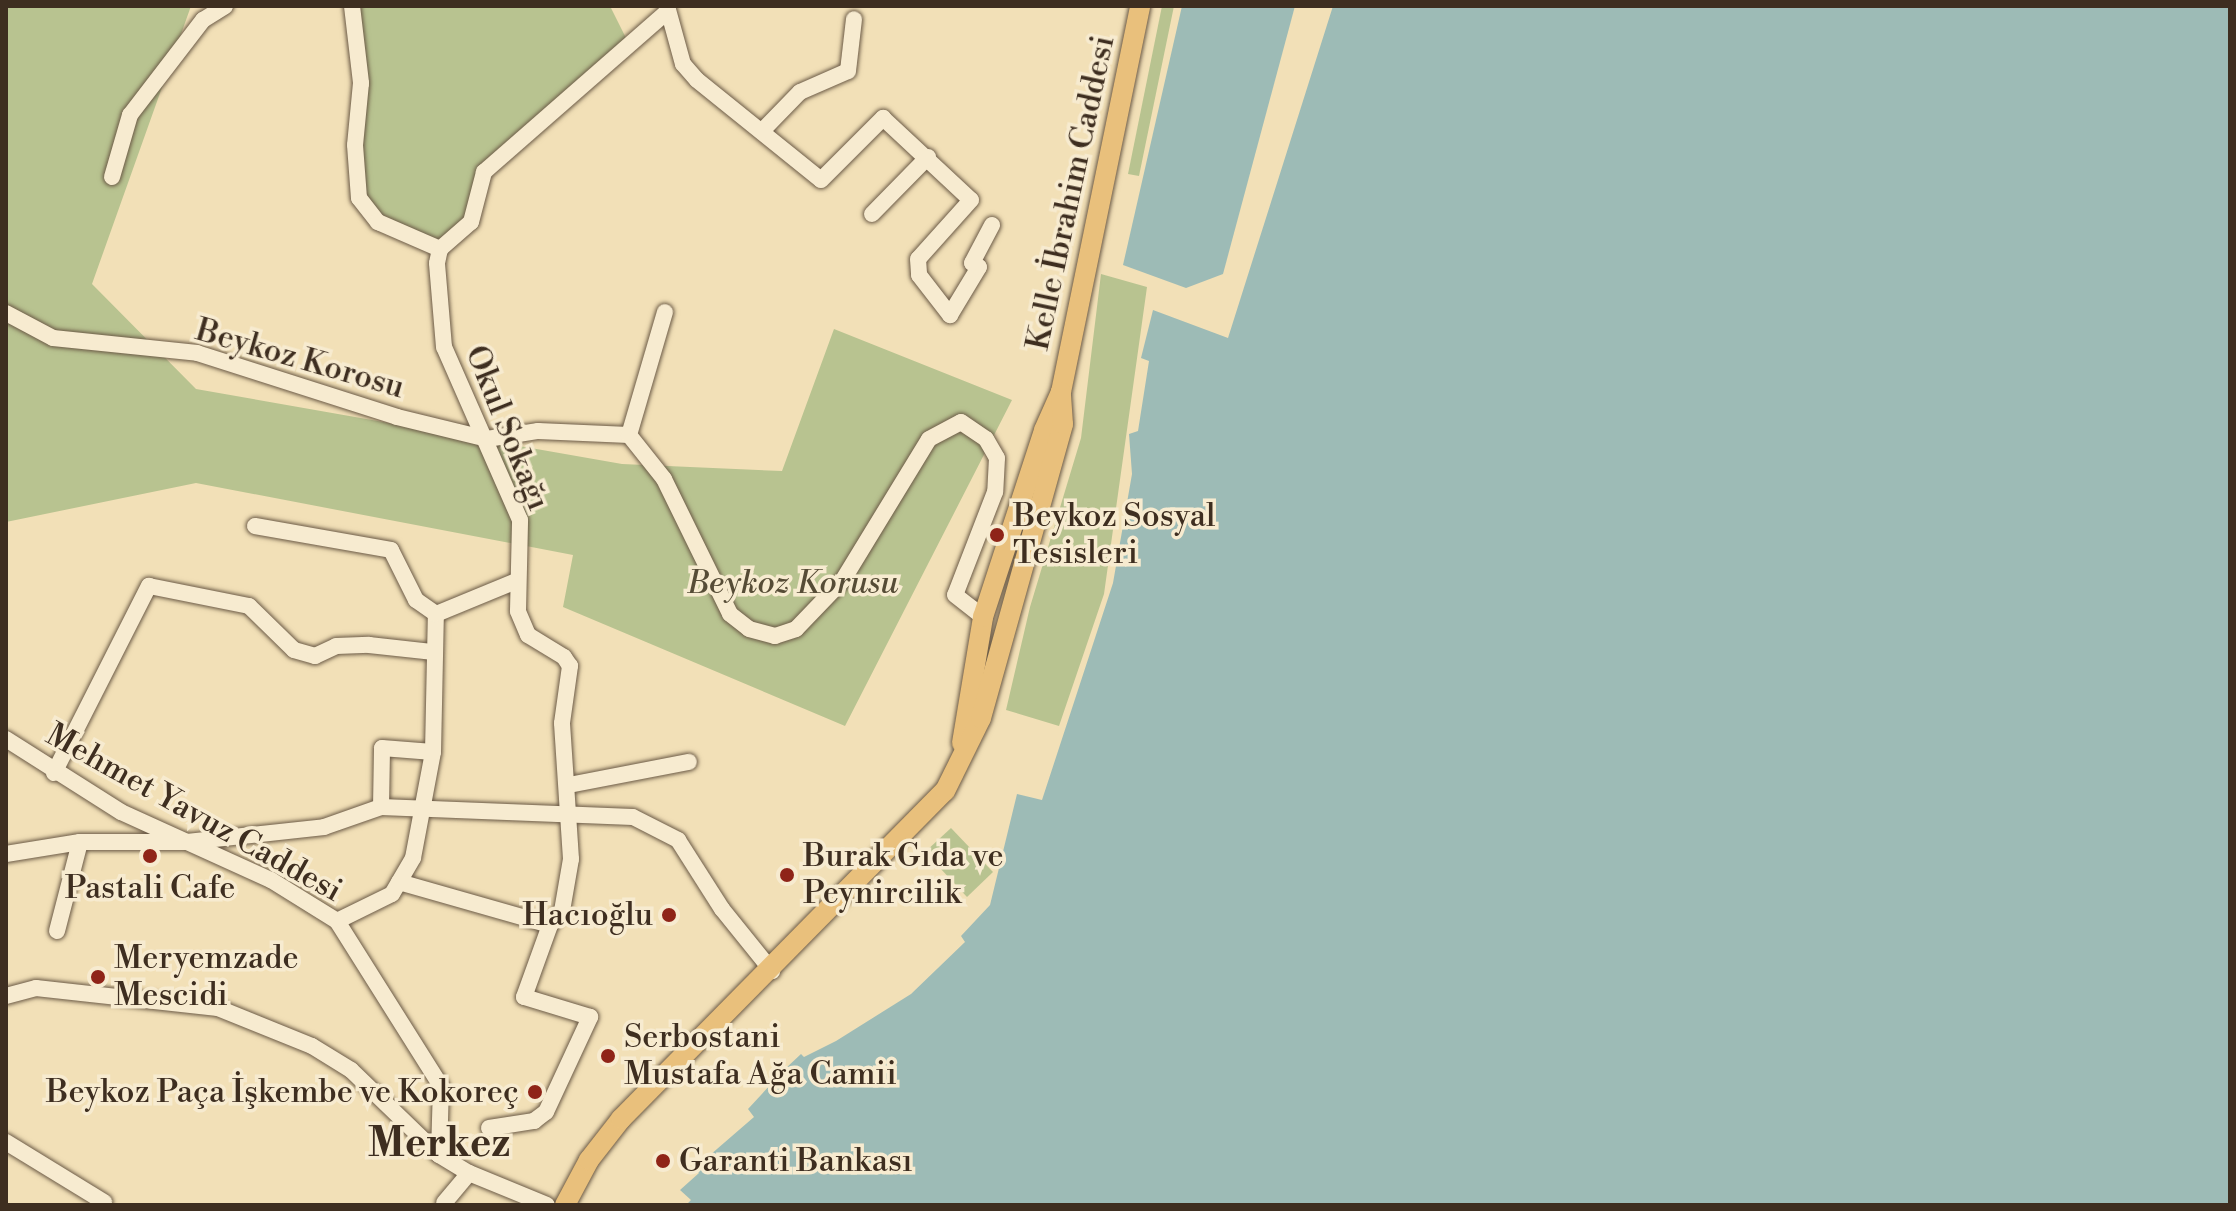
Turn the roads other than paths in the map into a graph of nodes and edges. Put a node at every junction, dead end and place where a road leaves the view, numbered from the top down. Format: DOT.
graph roads {
  1 [pos="225,6"];
  2 [pos="352,6"];
  3 [pos="1140,6"];
  4 [pos="668,9"];
  5 [pos="854,19"];
  6 [pos="763,130"];
  7 [pos="928,157"];
  8 [pos="112,177"];
  9 [pos="872,214"];
  10 [pos="992,225"];
  11 [pos="440,249"];
  12 [pos="665,312"];
  13 [pos="6,313"];
  14 [pos="1061,392"];
  15 [pos="629,435"];
  16 [pos="487,439"];
  17 [pos="255,526"];
  18 [pos="516,581"];
  19 [pos="436,614"];
  20 [pos="983,617"];
  21 [pos="432,652"];
  22 [pos="6,739"];
  23 [pos="433,752"];
  24 [pos="960,757"];
  25 [pos="689,762"];
  26 [pos="54,773"];
  27 [pos="569,785"];
  28 [pos="381,807"];
  29 [pos="425,807"];
  30 [pos="571,816"];
  31 [pos="80,842"];
  32 [pos="187,842"];
  33 [pos="6,854"];
  34 [pos="399,882"];
  35 [pos="337,921"];
  36 [pos="550,925"];
  37 [pos="57,931"];
  38 [pos="772,971"];
  39 [pos="6,996"];
  40 [pos="489,1128"];
  41 [pos="6,1142"];
  42 [pos="439,1155"];
  43 [pos="469,1173"];
  44 [pos="104,1202"];
  45 [pos="444,1203"];
  46 [pos="547,1205"];
  47 [pos="565,1205"];
  1 -- 8 [label="street"];
  2 -- 11 [label="street"];
  3 -- 14 [label="main road, Kelle İbrahim Caddesi"];
  4 -- 6 [label="street"];
  4 -- 11 [label="street"];
  5 -- 6 [label="street"];
  6 -- 7 [label="street"];
  7 -- 9 [label="street"];
  7 -- 10 [label="street"];
  11 -- 16 [label="street, Okul Sokağı"];
  12 -- 15 [label="street"];
  13 -- 16 [label="street, Beykoz Korosu"];
  14 -- 20 [label="main road, Kelle İbrahim Caddesi"];
  14 -- 24 [label="main road, Kelle İbrahim Caddesi"];
  15 -- 16 [label="street"];
  15 -- 20 [label="street"];
  16 -- 18 [label="street, Okul Sokağı"];
  17 -- 19 [label="street"];
  18 -- 19 [label="street"];
  18 -- 27 [label="street, Okul Sokağı"];
  19 -- 21 [label="street"];
  20 -- 24 [label="main road, Kelle İbrahim Caddesi"];
  21 -- 23 [label="street"];
  21 -- 26 [label="street"];
  22 -- 26 [label="street, Mehmet Yavuz Caddesi"];
  23 -- 28 [label="street"];
  23 -- 29 [label="street"];
  24 -- 38 [label="main road, Kelle İbrahim Caddesi"];
  25 -- 27 [label="street"];
  26 -- 32 [label="street, Mehmet Yavuz Caddesi"];
  27 -- 30 [label="street"];
  28 -- 29 [label="street"];
  28 -- 32 [label="street"];
  29 -- 30 [label="street"];
  29 -- 34 [label="street"];
  30 -- 36 [label="street"];
  30 -- 38 [label="street"];
  31 -- 32 [label="street"];
  31 -- 33 [label="street"];
  31 -- 37 [label="street"];
  32 -- 35 [label="street, Mehmet Yavuz Caddesi"];
  34 -- 35 [label="street"];
  34 -- 36 [label="street"];
  35 -- 42 [label="street, Mehmet Yavuz Caddesi"];
  36 -- 40 [label="street"];
  38 -- 47 [label="main road, Kelle İbrahim Caddesi"];
  39 -- 42 [label="street"];
  41 -- 44 [label="street"];
  42 -- 43 [label="street"];
  43 -- 45 [label="street"];
  43 -- 46 [label="street"];
}
